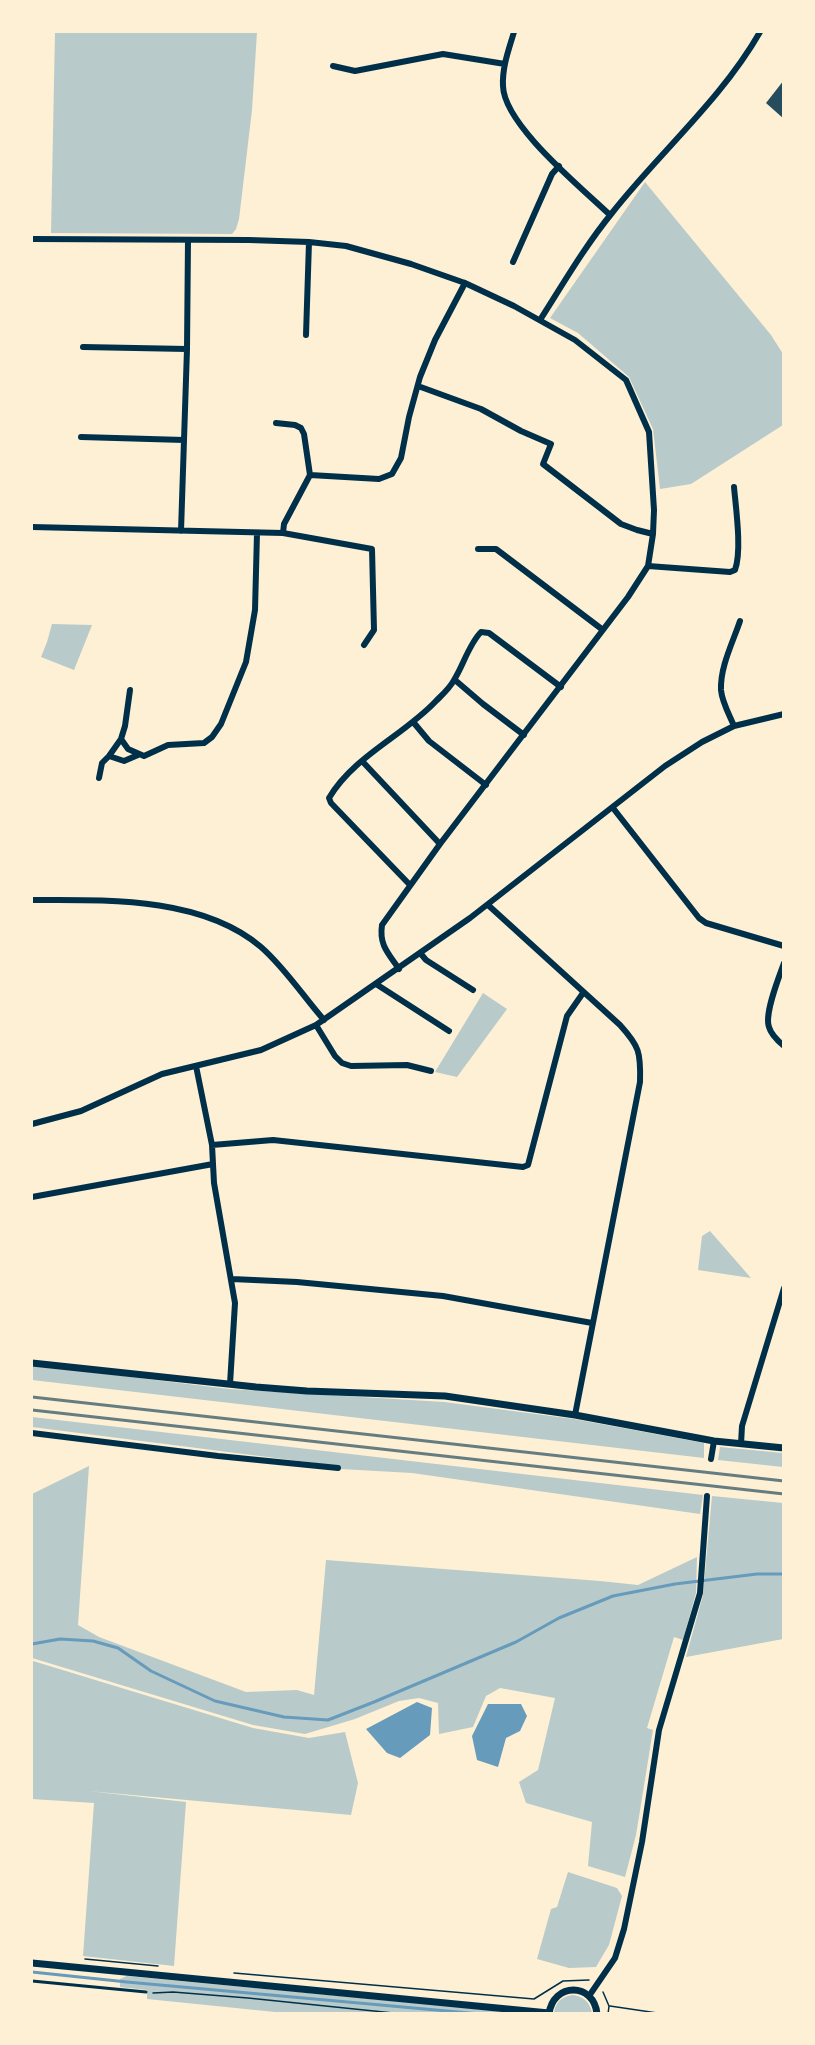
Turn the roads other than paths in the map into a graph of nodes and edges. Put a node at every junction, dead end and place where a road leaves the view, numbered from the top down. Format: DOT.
graph roads {
  1 [pos="514,32"];
  2 [pos="760,32"];
  3 [pos="504,64"];
  4 [pos="333,66"];
  5 [pos="559,166"];
  6 [pos="610,215"];
  7 [pos="32,239"];
  8 [pos="188,240"];
  9 [pos="309,242"];
  10 [pos="513,262"];
  11 [pos="465,283"];
  12 [pos="540,320"];
  13 [pos="306,335"];
  14 [pos="83,347"];
  15 [pos="187,349"];
  16 [pos="418,386"];
  17 [pos="276,423"];
  18 [pos="81,437"];
  19 [pos="184,440"];
  20 [pos="310,475"];
  21 [pos="734,488"];
  22 [pos="32,528"];
  23 [pos="181,531"];
  24 [pos="257,533"];
  25 [pos="283,533"];
  26 [pos="653,534"];
  27 [pos="478,549"];
  28 [pos="648,566"];
  29 [pos="740,621"];
  30 [pos="603,630"];
  31 [pos="364,645"];
  32 [pos="455,680"];
  33 [pos="561,687"];
  34 [pos="130,690"];
  35 [pos="783,714"];
  36 [pos="414,723"];
  37 [pos="734,726"];
  38 [pos="524,735"];
  39 [pos="121,739"];
  40 [pos="138,754"];
  41 [pos="110,756"];
  42 [pos="362,761"];
  43 [pos="99,778"];
  44 [pos="486,785"];
  45 [pos="613,808"];
  46 [pos="440,844"];
  47 [pos="411,885"];
  48 [pos="32,900"];
  49 [pos="488,906"];
  50 [pos="783,946"];
  51 [pos="421,954"];
  52 [pos="783,963"];
  53 [pos="399,969"];
  54 [pos="376,984"];
  55 [pos="473,990"];
  56 [pos="583,993"];
  57 [pos="324,1020"];
  58 [pos="316,1025"];
  59 [pos="449,1031"];
  60 [pos="783,1046"];
  61 [pos="196,1066"];
  62 [pos="431,1071"];
  63 [pos="32,1124"];
  64 [pos="212,1145"];
  65 [pos="213,1164"];
  66 [pos="32,1197"];
  67 [pos="232,1279"];
  68 [pos="783,1288"];
  69 [pos="592,1323"];
  70 [pos="32,1363"];
  71 [pos="230,1384"];
  72 [pos="575,1415"];
  73 [pos="32,1433"];
  74 [pos="714,1441"];
  75 [pos="741,1444"];
  76 [pos="783,1448"];
  77 [pos="711,1459"];
  78 [pos="338,1468"];
  79 [pos="708,1496"];
  80 [pos="32,1963"];
  81 [pos="32,1981"];
  82 [pos="146,1992"];
  83 [pos="589,1995"];
  84 [pos="549,2013"];
  85 [pos="597,2013"];
  1 -- 3 [label="street"];
  2 -- 6 [label="street"];
  3 -- 4 [label="street"];
  3 -- 5 [label="street"];
  5 -- 6 [label="street"];
  5 -- 10 [label="street"];
  6 -- 12 [label="street"];
  7 -- 8 [label="street"];
  8 -- 9 [label="street"];
  8 -- 15 [label="street"];
  9 -- 11 [label="street"];
  9 -- 13 [label="street"];
  11 -- 12 [label="street"];
  11 -- 16 [label="street"];
  12 -- 26 [label="street"];
  14 -- 15 [label="street"];
  15 -- 19 [label="street"];
  16 -- 20 [label="street"];
  16 -- 26 [label="street"];
  17 -- 20 [label="street"];
  18 -- 19 [label="street"];
  19 -- 23 [label="street"];
  20 -- 25 [label="street"];
  21 -- 28 [label="street"];
  22 -- 23 [label="street"];
  23 -- 24 [label="street"];
  24 -- 25 [label="street"];
  24 -- 40 [label="street"];
  25 -- 31 [label="street"];
  26 -- 28 [label="street"];
  27 -- 30 [label="street"];
  28 -- 30 [label="street"];
  29 -- 37 [label="street"];
  30 -- 33 [label="street"];
  32 -- 33 [label="street"];
  32 -- 36 [label="street"];
  32 -- 38 [label="street"];
  33 -- 38 [label="street"];
  34 -- 39 [label="street"];
  35 -- 37 [label="street"];
  36 -- 42 [label="street"];
  36 -- 44 [label="street"];
  37 -- 45 [label="street"];
  38 -- 44 [label="street"];
  39 -- 40 [label="street"];
  39 -- 41 [label="street"];
  40 -- 41 [label="street"];
  41 -- 43 [label="street"];
  42 -- 46 [label="street"];
  42 -- 47 [label="street"];
  44 -- 46 [label="street"];
  45 -- 49 [label="street"];
  45 -- 50 [label="street"];
  46 -- 47 [label="street"];
  47 -- 53 [label="street"];
  48 -- 57 [label="street"];
  49 -- 51 [label="street"];
  49 -- 56 [label="street"];
  51 -- 53 [label="street"];
  51 -- 55 [label="street"];
  52 -- 60 [label="street"];
  53 -- 54 [label="street"];
  54 -- 57 [label="street"];
  54 -- 59 [label="street"];
  56 -- 64 [label="street"];
  56 -- 69 [label="street"];
  57 -- 58 [label="street"];
  58 -- 61 [label="street"];
  58 -- 62 [label="street"];
  61 -- 63 [label="street"];
  61 -- 64 [label="street"];
  64 -- 65 [label="street"];
  65 -- 66 [label="street"];
  65 -- 67 [label="street"];
  67 -- 69 [label="street"];
  67 -- 71 [label="street"];
  68 -- 75 [label="street"];
  69 -- 72 [label="street"];
  70 -- 71 [label="street"];
  71 -- 72 [label="street"];
  72 -- 74 [label="street"];
  73 -- 78 [label="street"];
  74 -- 75 [label="street"];
  74 -- 77 [label="street"];
  75 -- 76 [label="street"];
  79 -- 83 [label="street"];
  80 -- 84 [label="street"];
  81 -- 82 [label="lane"];
  83 -- 84 [label="street"];
  83 -- 85 [label="street"];
}
